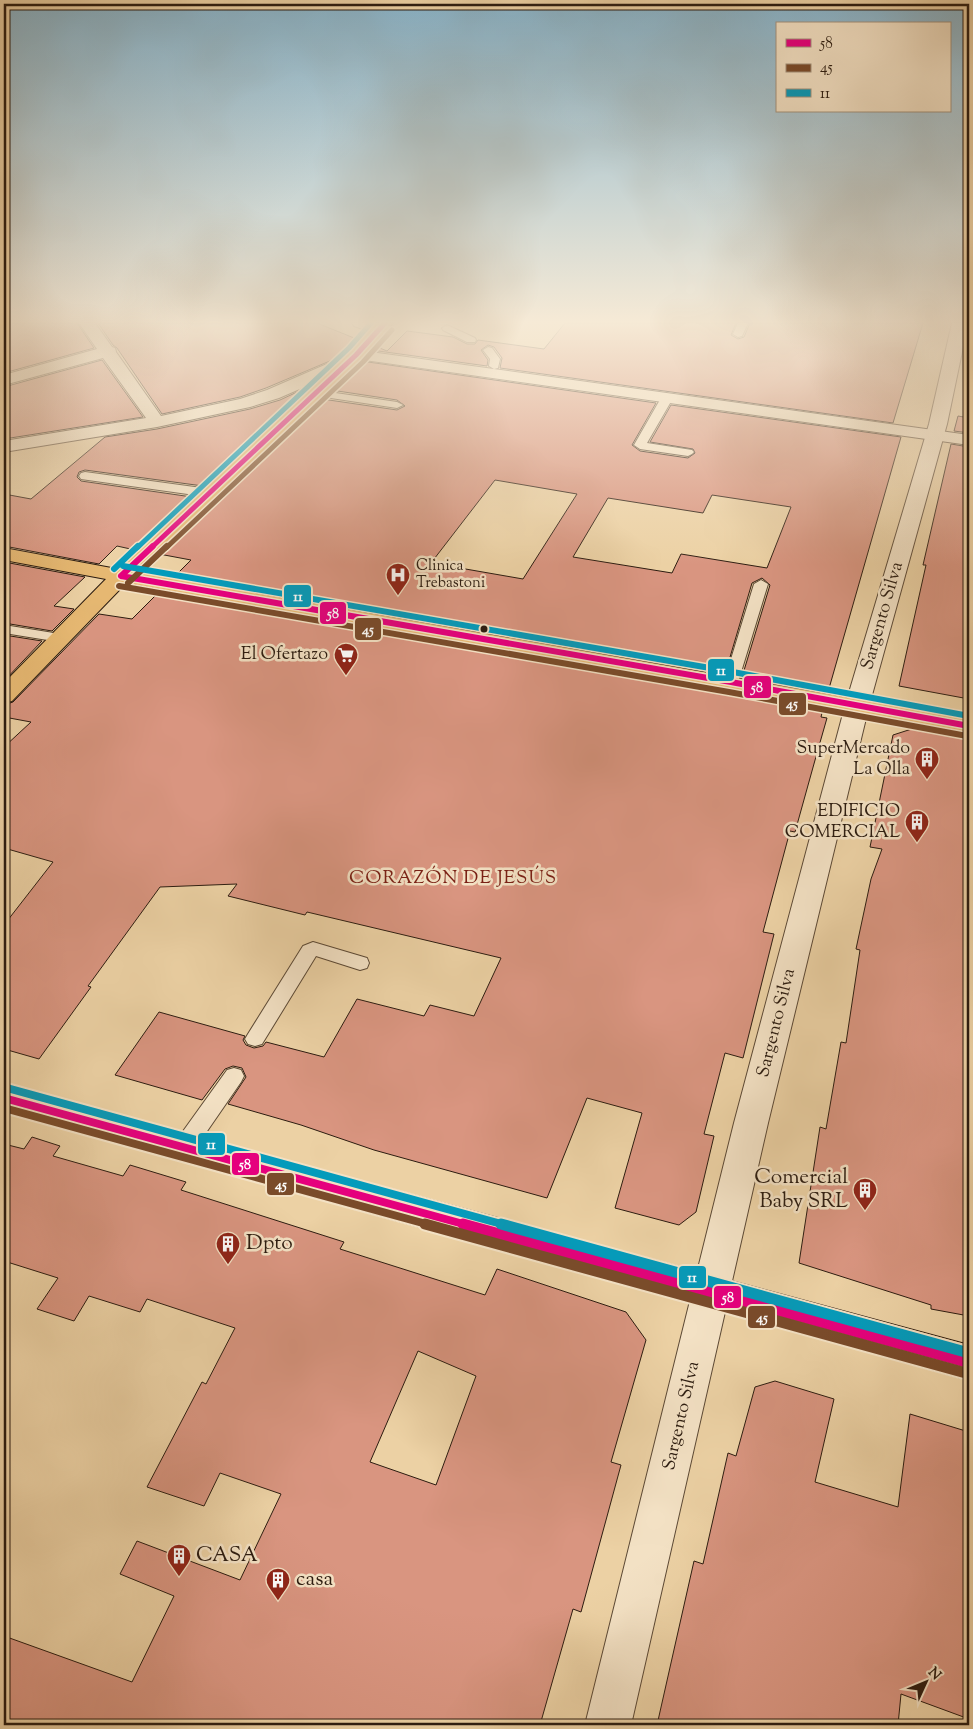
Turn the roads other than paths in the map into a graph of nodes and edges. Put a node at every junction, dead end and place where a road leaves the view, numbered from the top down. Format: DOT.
graph roads {
  1 [pos="144,404"];
  2 [pos="241,404"];
  3 [pos="304,404"];
  4 [pos="665,404"];
  5 [pos="716,404"];
  6 [pos="773,404"];
  7 [pos="942,404"];
  8 [pos="157,422"];
  9 [pos="969,428"];
  10 [pos="936,430"];
  11 [pos="969,440"];
  12 [pos="4,447"];
  13 [pos="688,452"];
  14 [pos="84,476"];
  15 [pos="209,493"];
  16 [pos="4,554"];
  17 [pos="121,576"];
  18 [pos="761,584"];
  19 [pos="4,629"];
  20 [pos="60,638"];
  21 [pos="731,682"];
  22 [pos="4,696"];
  23 [pos="858,706"];
  24 [pos="969,726"];
  25 [pos="360,963"];
  26 [pos="255,1039"];
  27 [pos="234,1076"];
  28 [pos="4,1098"];
  29 [pos="184,1147"];
  30 [pos="711,1291"];
  31 [pos="969,1363"];
  32 [pos="608,1725"];
  1 -- 8 [label="street"];
  2 -- 8 [label="street"];
  3 -- 15 [label="highway"];
  4 -- 13 [label="lane"];
  5 -- 10 [label="street"];
  6 -- 10 [label="street"];
  7 -- 10 [label="street, Sargento Silva"];
  8 -- 12 [label="street"];
  9 -- 10 [label="street"];
  10 -- 11 [label="street"];
  10 -- 23 [label="street, Sargento Silva"];
  14 -- 15 [label="lane"];
  15 -- 17 [label="highway"];
  16 -- 17 [label="highway"];
  17 -- 20 [label="highway"];
  17 -- 21 [label="highway"];
  18 -- 21 [label="lane"];
  19 -- 20 [label="lane"];
  20 -- 22 [label="highway"];
  21 -- 23 [label="highway"];
  23 -- 24 [label="highway"];
  23 -- 30 [label="street, Sargento Silva"];
  25 -- 26 [label="lane"];
  27 -- 29 [label="lane"];
  28 -- 29 [label="highway"];
  29 -- 30 [label="highway"];
  30 -- 31 [label="highway"];
  30 -- 32 [label="street, Sargento Silva"];
}
